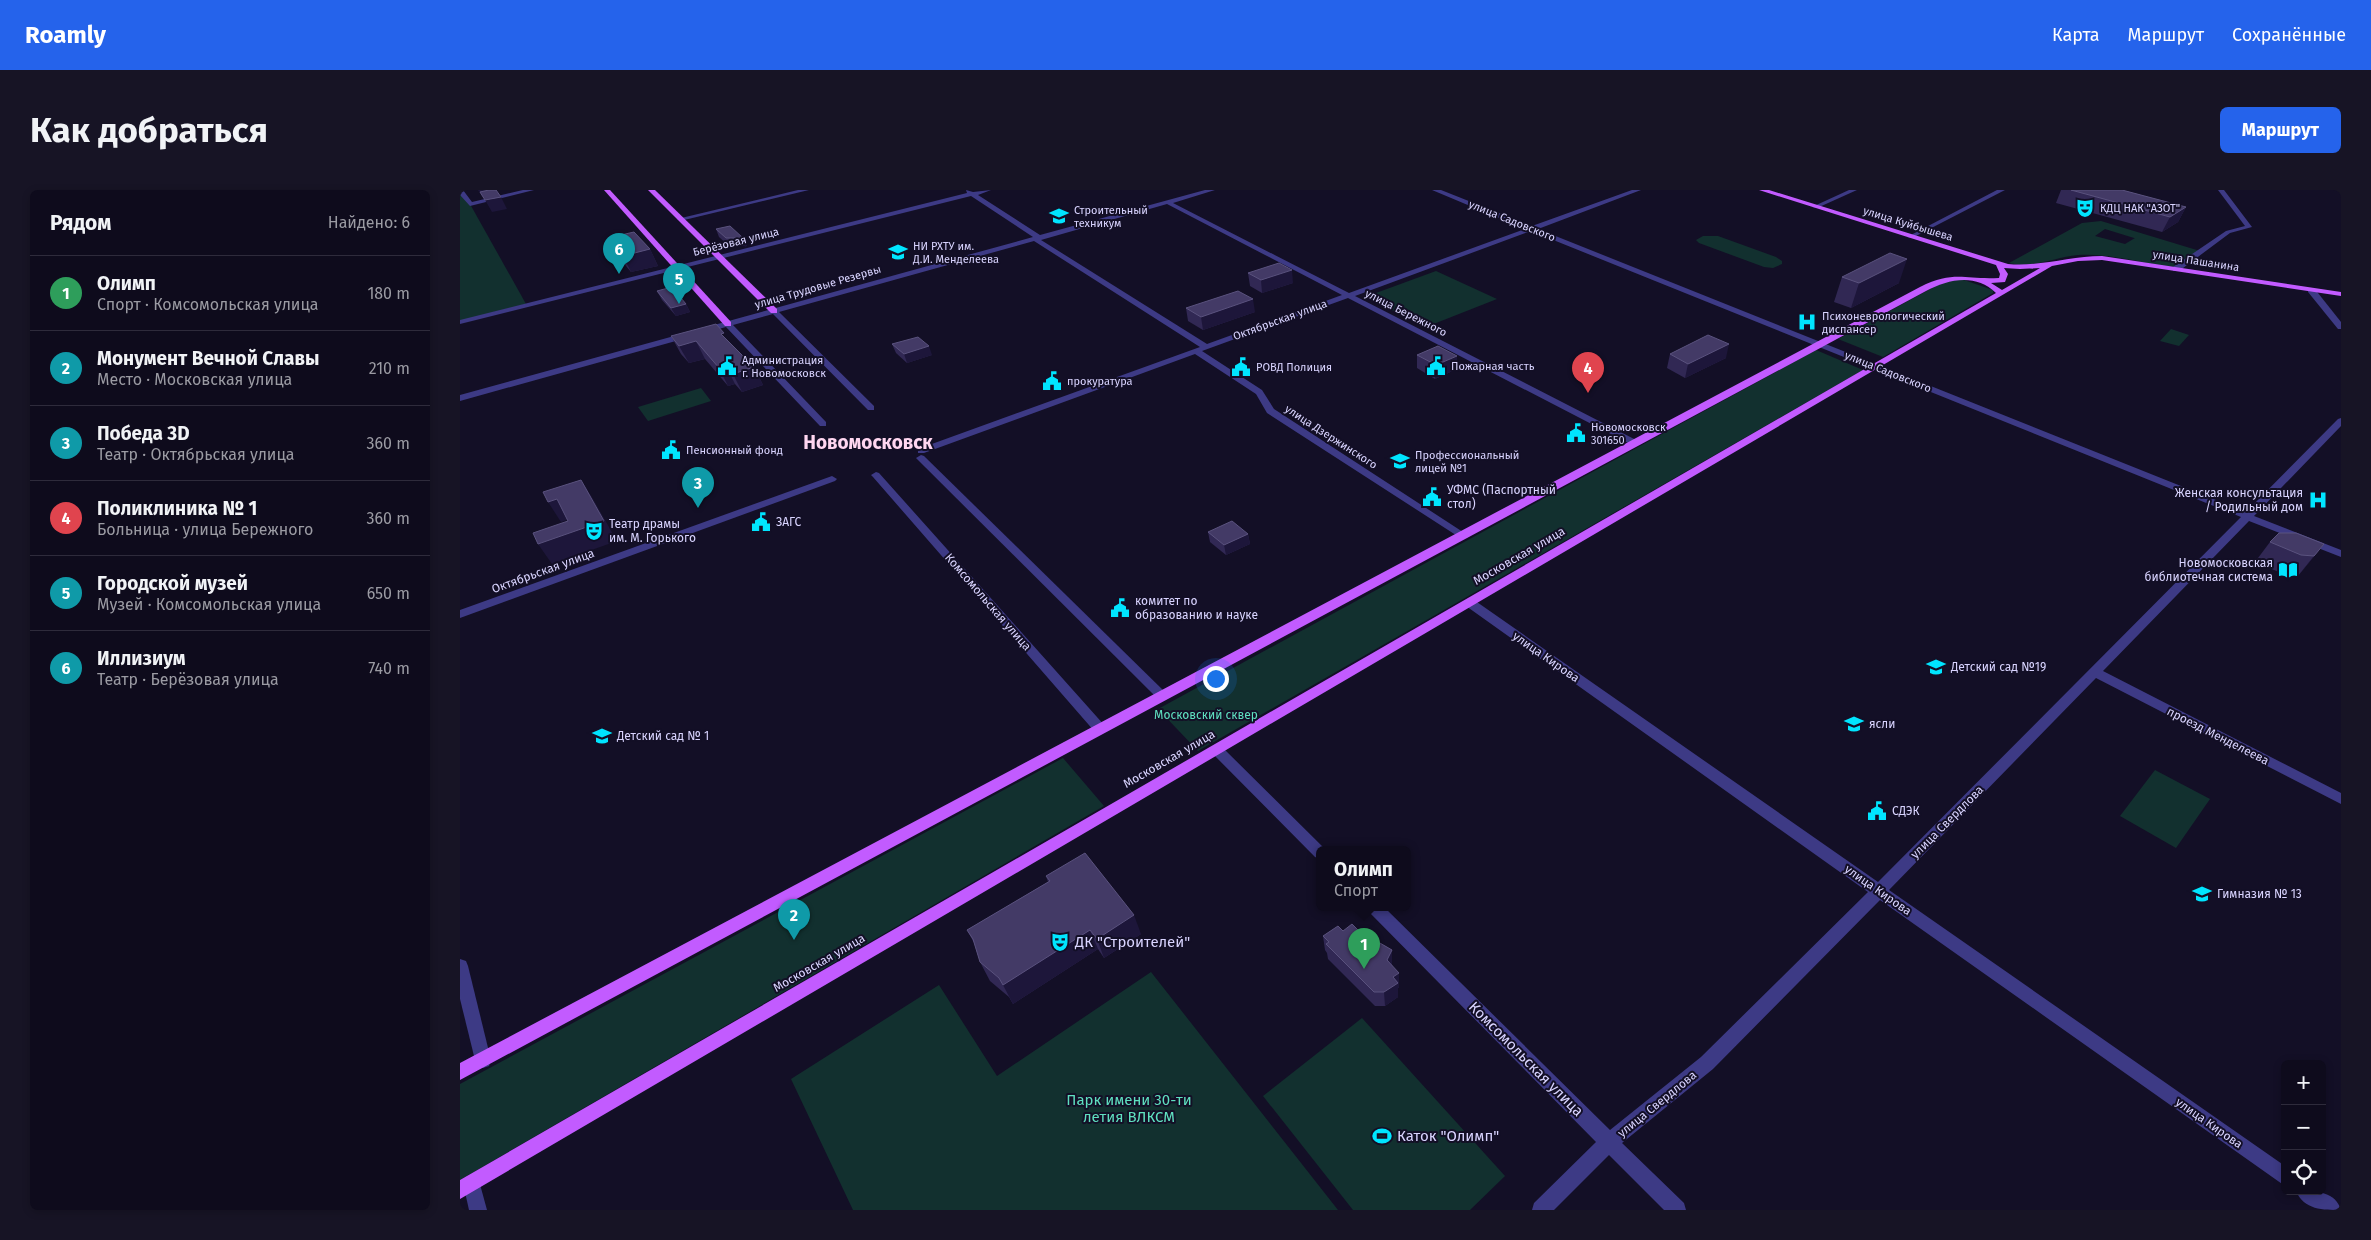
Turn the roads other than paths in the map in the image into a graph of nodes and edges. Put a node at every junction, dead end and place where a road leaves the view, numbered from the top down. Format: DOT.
graph roads {
  1 [pos="531,190"];
  2 [pos="607,190"];
  3 [pos="650,190"];
  4 [pos="806,190"];
  5 [pos="988,190"];
  6 [pos="1212,190"];
  7 [pos="1435,190"];
  8 [pos="1638,190"];
  9 [pos="1762,190"];
  10 [pos="1854,190"];
  11 [pos="2002,190"];
  12 [pos="2222,190"];
  13 [pos="460,191"];
  14 [pos="969,192"];
  15 [pos="1167,202"];
  16 [pos="1815,207"];
  17 [pos="680,219"];
  18 [pos="1533,229"];
  19 [pos="1910,237"];
  20 [pos="1037,238"];
  21 [pos="721,257"];
  22 [pos="1999,264"];
  23 [pos="2049,266"];
  24 [pos="2014,267"];
  25 [pos="679,268"];
  26 [pos="2176,269"];
  27 [pos="1969,279"];
  28 [pos="2016,284"];
  29 [pos="2310,290"];
  30 [pos="2341,294"];
  31 [pos="1347,296"];
  32 [pos="1997,296"];
  33 [pos="774,311"];
  34 [pos="460,322"];
  35 [pos="728,324"];
  36 [pos="2341,326"];
  37 [pos="1819,344"];
  38 [pos="1206,347"];
  39 [pos="1196,351"];
  40 [pos="1876,367"];
  41 [pos="460,398"];
  42 [pos="871,408"];
  43 [pos="2341,421"];
  44 [pos="822,424"];
  45 [pos="1635,443"];
  46 [pos="876,475"];
  47 [pos="832,479"];
  48 [pos="2247,516"];
  49 [pos="1462,536"];
  50 [pos="2341,554"];
  51 [pos="1470,603"];
  52 [pos="460,614"];
  53 [pos="2094,672"];
  54 [pos="1162,696"];
  55 [pos="1100,729"];
  56 [pos="1217,750"];
  57 [pos="2341,799"];
  58 [pos="1316,849"];
  59 [pos="1878,890"];
  60 [pos="1378,911"];
  61 [pos="460,966"];
  62 [pos="483,1060"];
  63 [pos="460,1072"];
  64 [pos="1610,1142"];
  65 [pos="2281,1174"];
  66 [pos="466,1187"];
  67 [pos="2311,1195"];
  68 [pos="478,1210"];
  69 [pos="1541,1210"];
  70 [pos="1677,1210"];
  71 [pos="2332,1210"];
  1 -- 13 [label="street"];
  2 -- 25 [label="main road"];
  3 -- 17 [label="main road"];
  4 -- 17 [label="street"];
  5 -- 14 [label="street, Берёзовая улица"];
  6 -- 15 [label="street, улица Трудовые Резервы"];
  7 -- 18 [label="street, улица Садовского"];
  8 -- 18 [label="street, Октябрьская улица"];
  9 -- 16 [label="main road, улица Куйбышева"];
  10 -- 16 [label="street"];
  11 -- 19 [label="street"];
  12 -- 26 [label="street"];
  14 -- 20 [label="street"];
  14 -- 21 [label="street, Берёзовая улица"];
  15 -- 20 [label="street, улица Трудовые Резервы"];
  15 -- 31 [label="street, улица Бережного"];
  16 -- 19 [label="main road, улица Куйбышева"];
  17 -- 21 [label="main road"];
  18 -- 31 [label="street, Октябрьская улица"];
  18 -- 37 [label="street, улица Садовского"];
  19 -- 22 [label="main road, улица Куйбышева"];
  20 -- 33 [label="street, улица Трудовые Резервы"];
  20 -- 38 [label="street"];
  21 -- 25 [label="street, Берёзовая улица"];
  21 -- 33 [label="main road"];
  22 -- 24 [label="main road, улица Куйбышева"];
  22 -- 27 [label="main road"];
  23 -- 24 [label="main road, улица Куйбышева"];
  23 -- 26 [label="main road, улица Пашанина"];
  23 -- 28 [label="main road, Московская улица"];
  24 -- 28 [label="main road"];
  25 -- 34 [label="street, Берёзовая улица"];
  25 -- 35 [label="main road"];
  26 -- 29 [label="main road, улица Пашанина"];
  27 -- 32 [label="main road"];
  27 -- 37 [label="main road"];
  28 -- 32 [label="main road, Московская улица"];
  29 -- 30 [label="main road, улица Пашанина"];
  29 -- 36 [label="street"];
  31 -- 38 [label="street, Октябрьская улица"];
  31 -- 45 [label="street, улица Бережного"];
  32 -- 40 [label="main road, Московская улица"];
  33 -- 35 [label="street, улица Трудовые Резервы"];
  33 -- 42 [label="street"];
  35 -- 41 [label="street, улица Трудовые Резервы"];
  35 -- 44 [label="street"];
  37 -- 40 [label="street, улица Садовского"];
  37 -- 45 [label="main road"];
  38 -- 39 [label="street, Октябрьская улица"];
  39 -- 49 [label="street, улица Дзержинского"];
  39 -- 54 [label="street, Октябрьская улица"];
  40 -- 48 [label="street, улица Садовского"];
  40 -- 51 [label="main road, Московская улица"];
  43 -- 48 [label="street, улица Свердлова"];
  45 -- 49 [label="main road"];
  46 -- 55 [label="street, Комсомольская улица"];
  47 -- 52 [label="street, Октябрьская улица"];
  48 -- 50 [label="street, улица Садовского"];
  48 -- 53 [label="street, улица Свердлова"];
  49 -- 54 [label="main road"];
  51 -- 56 [label="main road, Московская улица"];
  51 -- 59 [label="street, улица Кирова"];
  53 -- 57 [label="street, проезд Менделеева"];
  53 -- 59 [label="street, улица Свердлова"];
  54 -- 55 [label="main road"];
  55 -- 62 [label="main road"];
  56 -- 58 [label="street"];
  56 -- 66 [label="main road, Московская улица"];
  59 -- 64 [label="street, улица Свердлова"];
  59 -- 65 [label="street, улица Кирова"];
  60 -- 64 [label="street, Комсомольская улица"];
  61 -- 62 [label="street"];
  62 -- 63 [label="main road"];
  64 -- 69 [label="street, улица Свердлова"];
  64 -- 70 [label="street, Комсомольская улица"];
  66 -- 68 [label="street"];
  67 -- 71 [label="street"];
}
